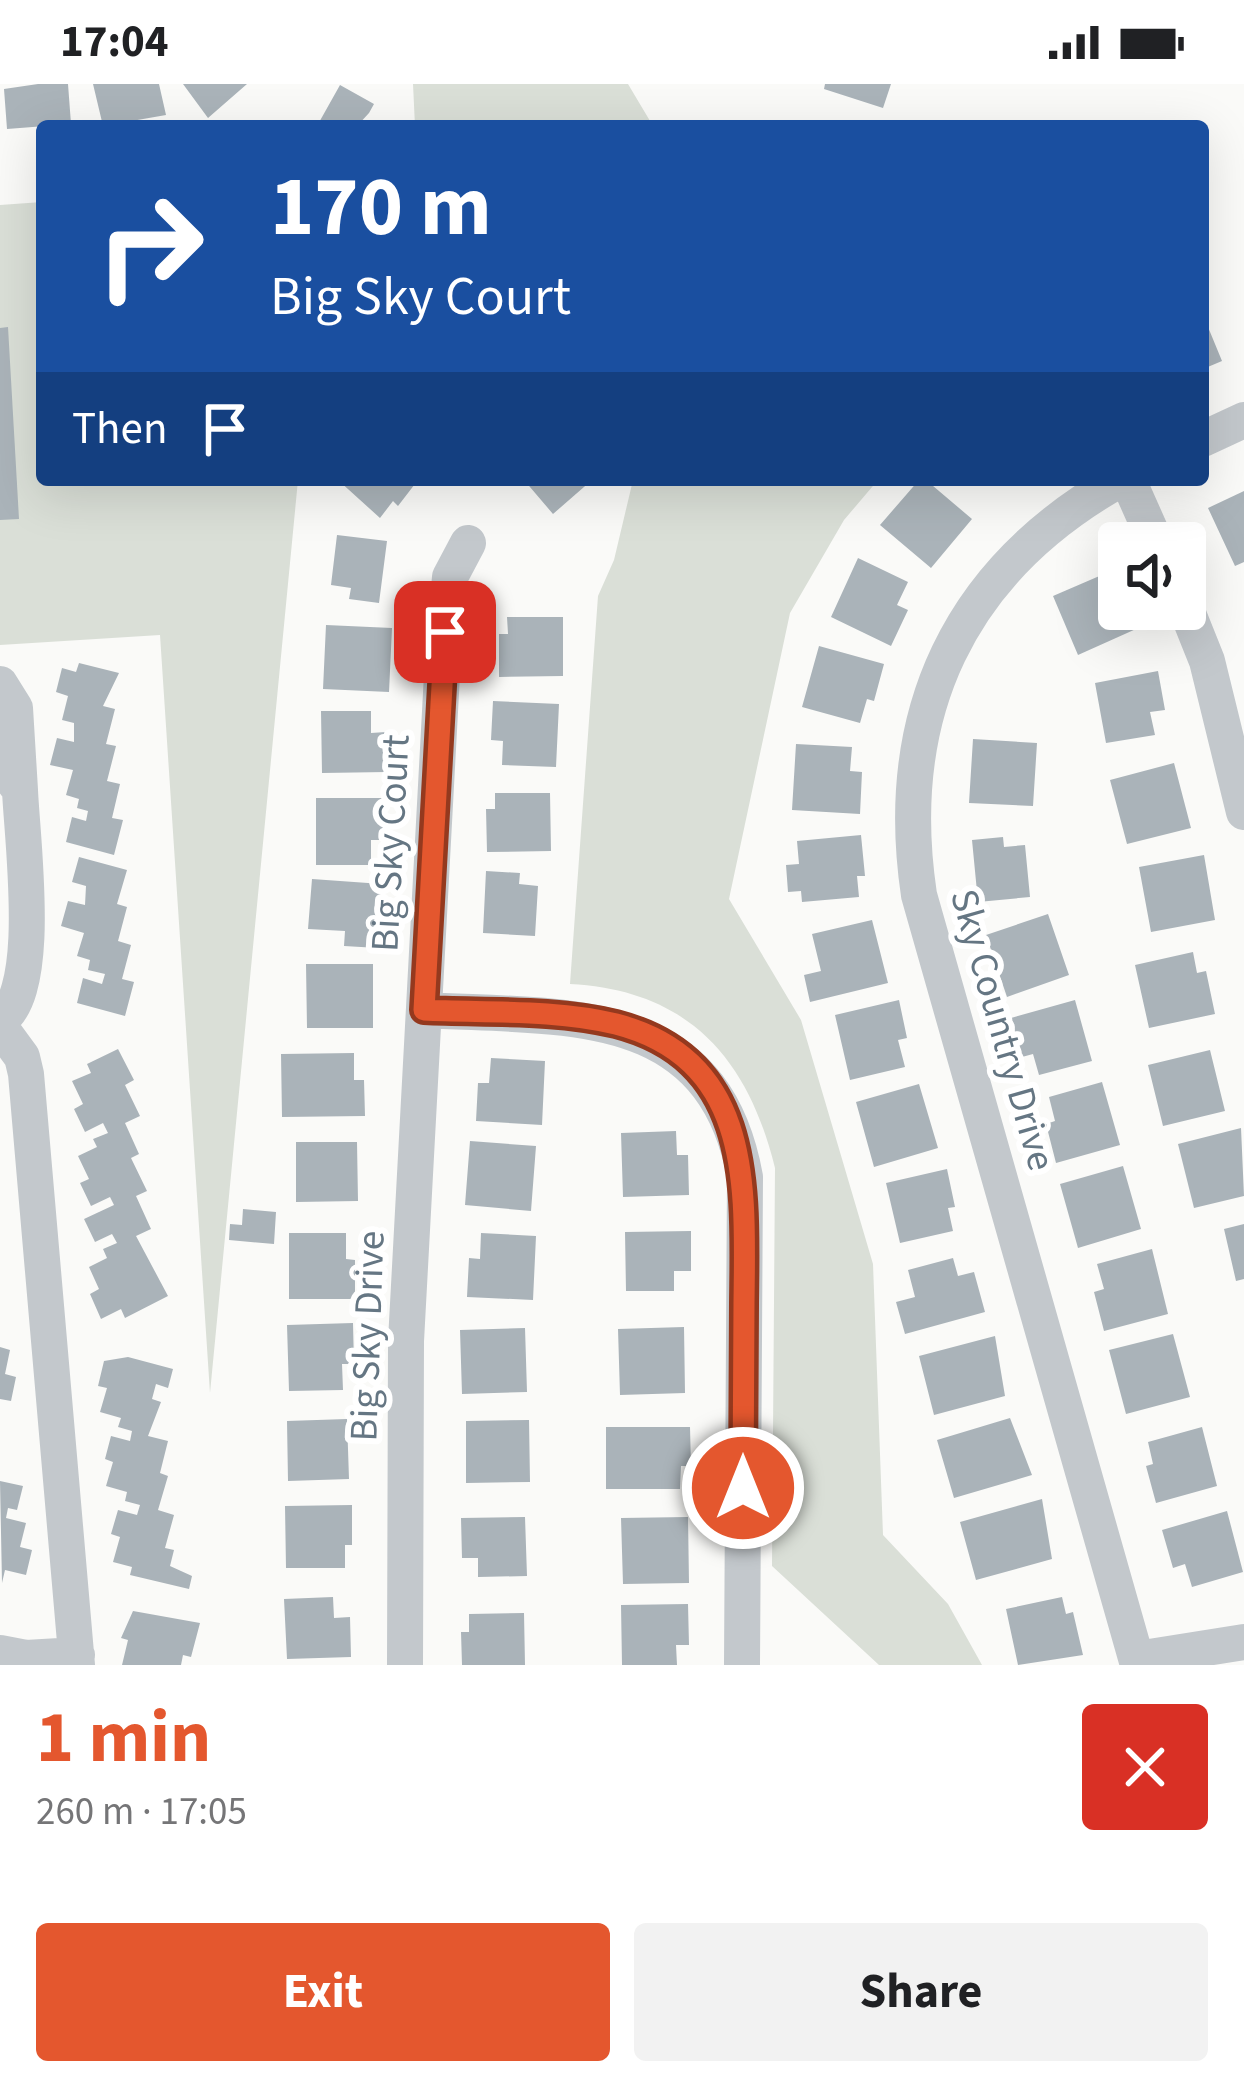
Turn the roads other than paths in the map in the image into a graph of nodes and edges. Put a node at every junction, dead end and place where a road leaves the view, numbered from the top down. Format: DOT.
graph roads {
  1 [pos="1244,420"];
  2 [pos="1209,437"];
  3 [pos="1114,486"];
  4 [pos="1126,486"];
  5 [pos="1145,522"];
  6 [pos="468,543"];
  7 [pos="1195,630"];
  8 [pos="0,684"];
  9 [pos="10,777"];
  10 [pos="1244,812"];
  11 [pos="424,1010"];
  12 [pos="0,1024"];
  13 [pos="1244,1642"];
  14 [pos="0,1653"];
  15 [pos="77,1660"];
  16 [pos="1138,1662"];
  17 [pos="405,1665"];
  18 [pos="742,1665"];
  1 -- 2 [label="street"];
  3 -- 16 [label="street, Sky Country Drive"];
  4 -- 5 [label="street"];
  6 -- 11 [label="street, Big Sky Court"];
  7 -- 10 [label="street"];
  8 -- 9 [label="street"];
  9 -- 12 [label="street"];
  11 -- 17 [label="street, Big Sky Drive"];
  11 -- 18 [label="street"];
  12 -- 15 [label="street"];
  13 -- 16 [label="street"];
  14 -- 15 [label="street"];
}
